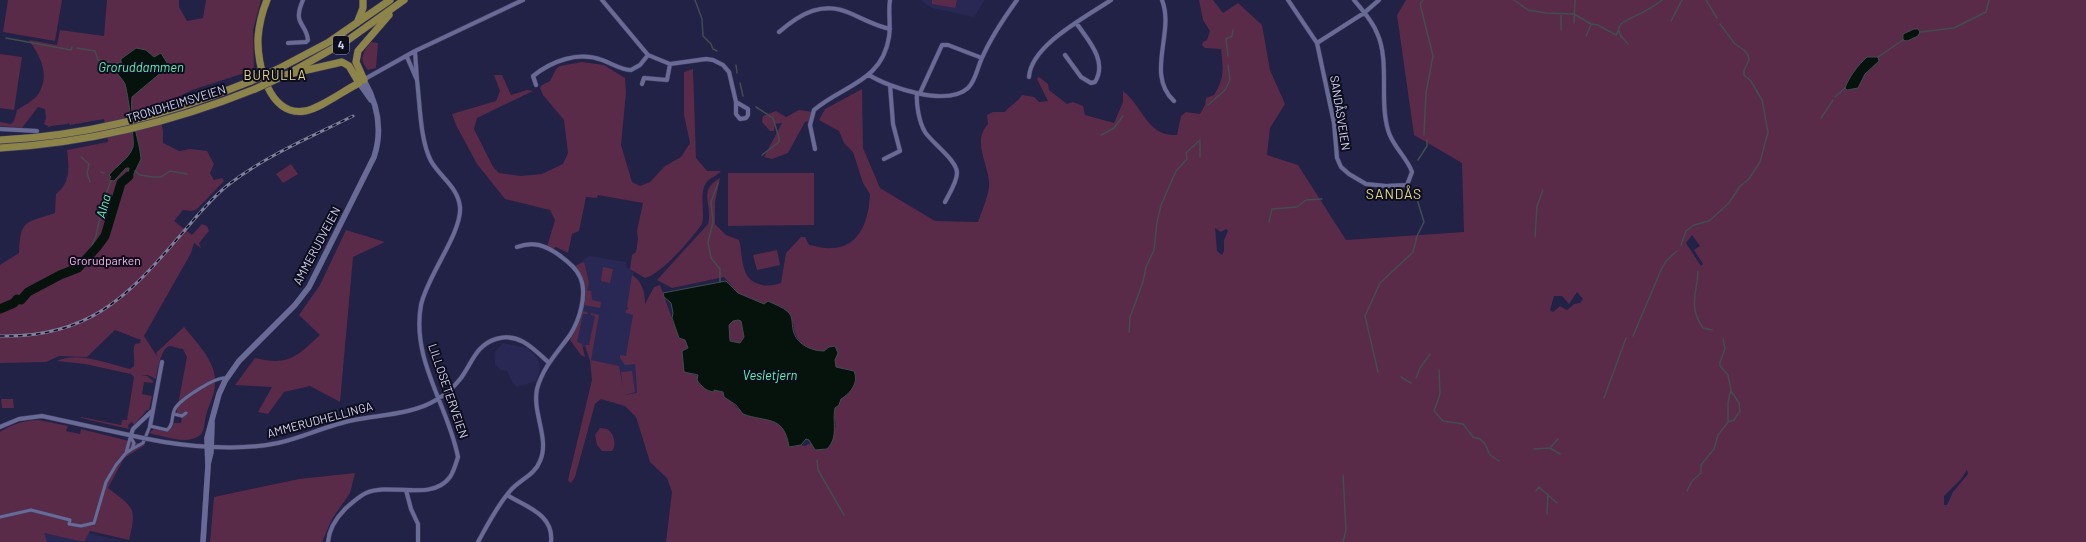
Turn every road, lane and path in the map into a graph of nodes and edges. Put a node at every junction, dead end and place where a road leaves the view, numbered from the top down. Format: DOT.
graph roads {
  1 [pos="267,0"];
  2 [pos="303,0"];
  3 [pos="363,0"];
  4 [pos="390,0"];
  5 [pos="404,0"];
  6 [pos="522,0"];
  7 [pos="602,0"];
  8 [pos="890,0"];
  9 [pos="1017,0"];
  10 [pos="1111,0"];
  11 [pos="1162,0"];
  12 [pos="1288,0"];
  13 [pos="1354,0"];
  14 [pos="1378,0"];
  15 [pos="394,8"];
  16 [pos="1364,12"];
  17 [pos="356,24"];
  18 [pos="1077,24"];
  19 [pos="890,29"];
  20 [pos="779,32"];
  21 [pos="288,43"];
  22 [pos="1317,43"];
  23 [pos="415,52"];
  24 [pos="648,55"];
  25 [pos="1065,55"];
  26 [pos="407,56"];
  27 [pos="982,58"];
  28 [pos="670,64"];
  29 [pos="869,75"];
  30 [pos="283,76"];
  31 [pos="1029,77"];
  32 [pos="417,80"];
  33 [pos="361,81"];
  34 [pos="642,84"];
  35 [pos="536,85"];
  36 [pos="890,85"];
  37 [pos="919,93"];
  38 [pos="1174,101"];
  39 [pos="736,102"];
  40 [pos="0,129"];
  41 [pos="37,131"];
  42 [pos="0,140"];
  43 [pos="0,148"];
  44 [pos="815,149"];
  45 [pos="884,159"];
  46 [pos="945,202"];
  47 [pos="517,247"];
  48 [pos="162,362"];
  49 [pos="548,362"];
  50 [pos="227,378"];
  51 [pos="438,399"];
  52 [pos="152,411"];
  53 [pos="186,413"];
  54 [pos="174,414"];
  55 [pos="150,426"];
  56 [pos="0,427"];
  57 [pos="131,437"];
  58 [pos="209,445"];
  59 [pos="132,449"];
  60 [pos="126,453"];
  61 [pos="406,490"];
  62 [pos="507,495"];
  63 [pos="0,517"];
  64 [pos="203,542"];
  65 [pos="328,542"];
  66 [pos="418,542"];
  67 [pos="478,542"];
  68 [pos="551,542"];
  1 -- 33 [label="highway"];
  2 -- 21 [label="street"];
  3 -- 17 [label="highway"];
  4 -- 17 [label="highway, TRONDHEIMSVEIEN / 4"];
  5 -- 15 [label="highway, TRONDHEIMSVEIEN / 4"];
  6 -- 23 [label="street"];
  7 -- 24 [label="street"];
  8 -- 19 [label="street"];
  9 -- 27 [label="street"];
  10 -- 18 [label="street"];
  11 -- 38 [label="street"];
  12 -- 22 [label="street, SANDÅSVEIEN"];
  13 -- 16 [label="street"];
  14 -- 16 [label="street"];
  15 -- 30 [label="highway, TRONDHEIMSVEIEN / 4"];
  15 -- 33 [label="highway"];
  16 -- 22 [label="street"];
  16 -- 22 [label="street, SANDÅSVEIEN"];
  17 -- 42 [label="highway, TRONDHEIMSVEIEN / 4, bridge"];
  18 -- 25 [label="street"];
  18 -- 31 [label="street"];
  19 -- 20 [label="street"];
  19 -- 29 [label="street"];
  23 -- 26 [label="street"];
  23 -- 32 [label="street, LILLOSETERVEIEN"];
  24 -- 28 [label="street"];
  24 -- 35 [label="street"];
  26 -- 32 [label="street, LILLOSETERVEIEN"];
  26 -- 33 [label="street"];
  27 -- 37 [label="street"];
  27 -- 37 [label="street"];
  28 -- 34 [label="street"];
  28 -- 39 [label="street"];
  29 -- 36 [label="street"];
  29 -- 44 [label="street"];
  30 -- 33 [label="highway"];
  30 -- 43 [label="highway, TRONDHEIMSVEIEN / 4, bridge"];
  32 -- 51 [label="street, LILLOSETERVEIEN"];
  33 -- 50 [label="street, AMMERUDVEIEN"];
  36 -- 37 [label="street"];
  36 -- 45 [label="street"];
  37 -- 46 [label="street"];
  40 -- 41 [label="street"];
  47 -- 49 [label="street"];
  48 -- 52 [label="street"];
  49 -- 51 [label="street, AMMERUDHELLINGA"];
  49 -- 62 [label="street"];
  50 -- 54 [label="street"];
  50 -- 58 [label="street, AMMERUDVEIEN"];
  51 -- 58 [label="street, AMMERUDHELLINGA"];
  51 -- 61 [label="street, LILLOSETERVEIEN"];
  52 -- 55 [label="street"];
  52 -- 57 [label="street"];
  53 -- 54 [label="street"];
  54 -- 55 [label="street"];
  55 -- 59 [label="street"];
  56 -- 57 [label="street, AMMERUDHELLINGA"];
  57 -- 58 [label="street, AMMERUDHELLINGA, bridge"];
  57 -- 59 [label="street"];
  57 -- 60 [label="street"];
  58 -- 64 [label="street, AMMERUDVEIEN"];
  59 -- 60 [label="street"];
  60 -- 63 [label="street"];
  61 -- 65 [label="street, LILLOSETERVEIEN"];
  61 -- 66 [label="street"];
  62 -- 67 [label="street"];
  62 -- 68 [label="street"];
}
